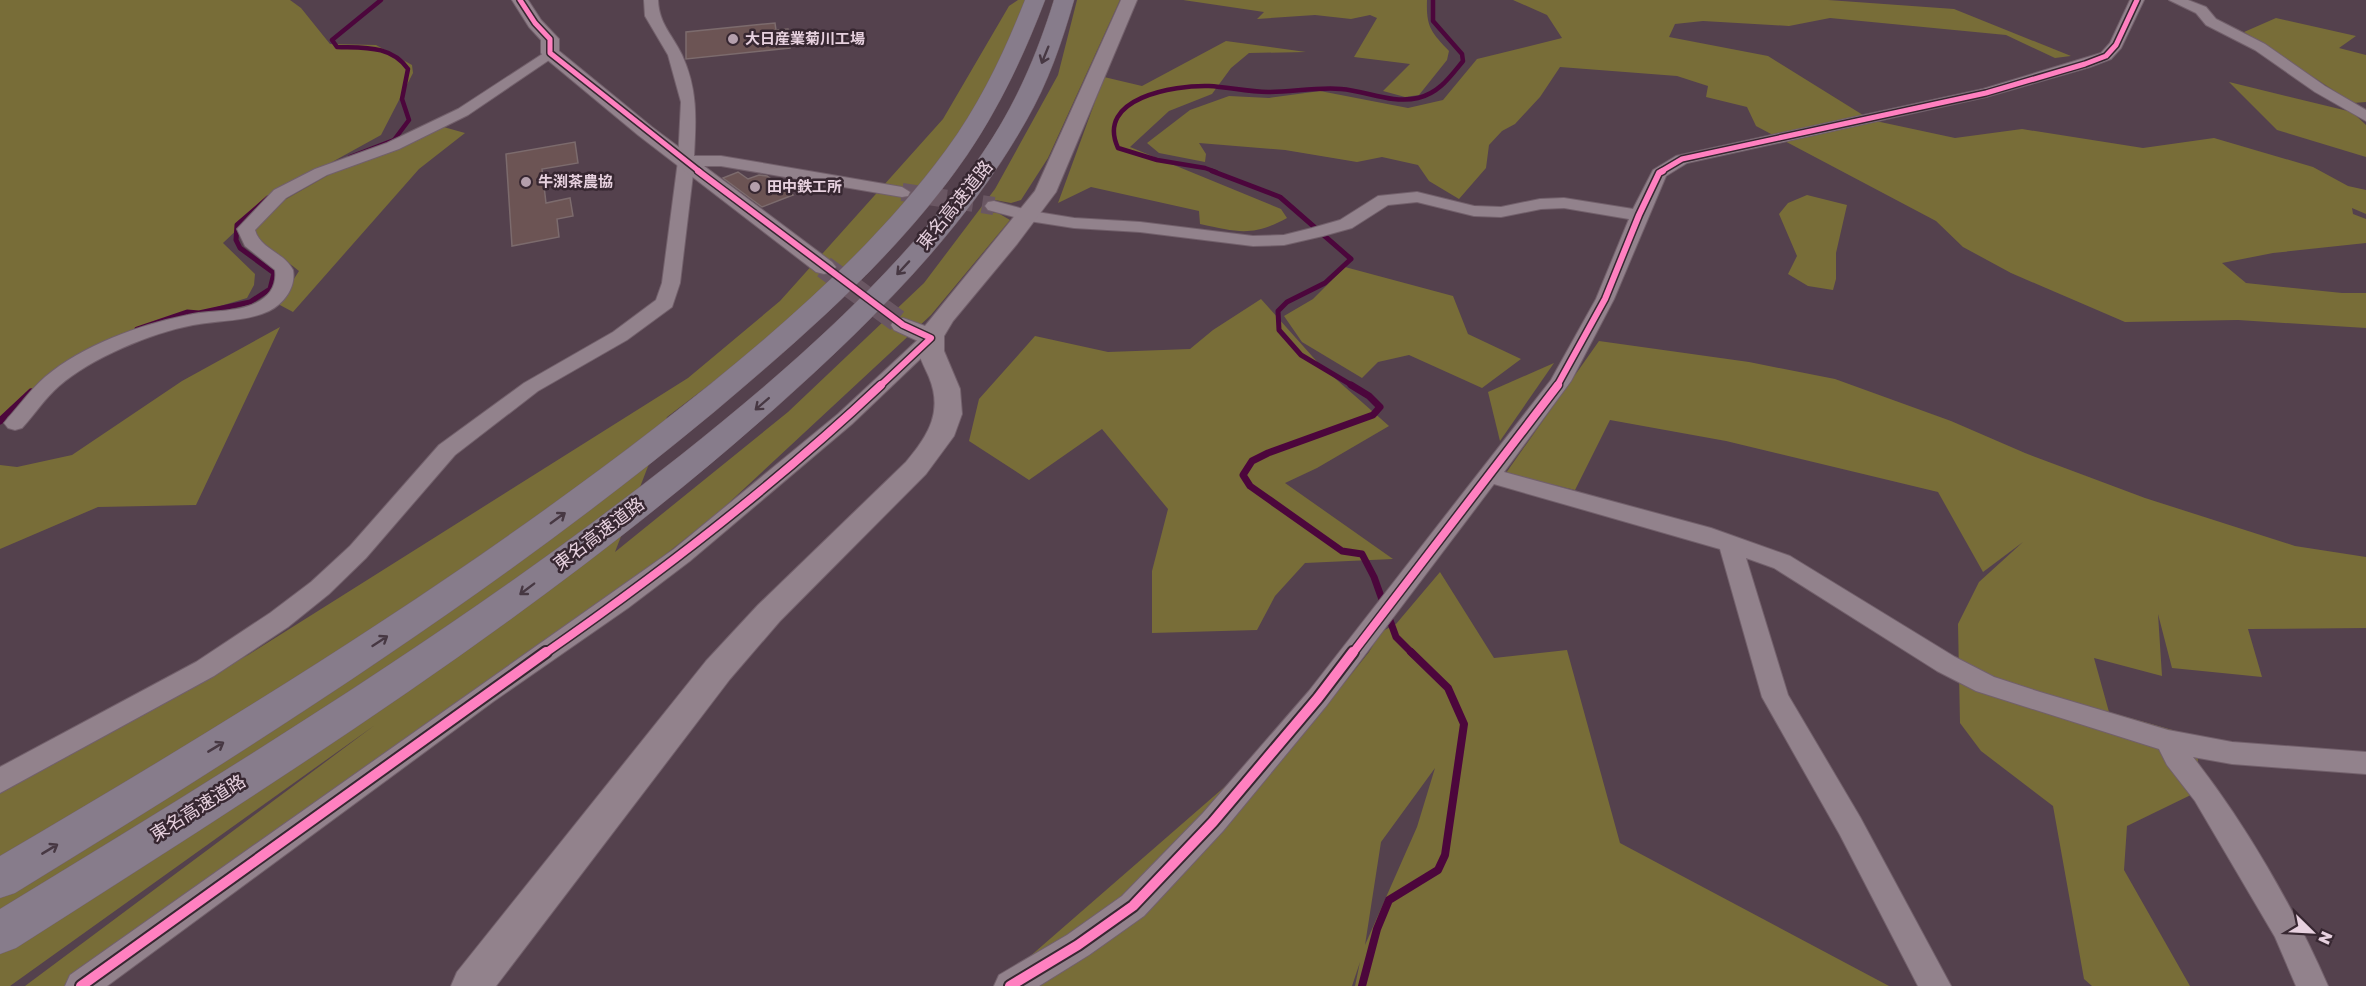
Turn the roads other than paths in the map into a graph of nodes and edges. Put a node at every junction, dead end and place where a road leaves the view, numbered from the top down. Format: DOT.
graph roads {
  1 [pos="520,0"];
  2 [pos="651,0"];
  3 [pos="1035,0"];
  4 [pos="1064,0"];
  5 [pos="1129,0"];
  6 [pos="2137,0"];
  7 [pos="2176,0"];
  8 [pos="550,53"];
  9 [pos="2366,116"];
  10 [pos="686,161"];
  11 [pos="902,192"];
  12 [pos="994,206"];
  13 [pos="1639,215"];
  14 [pos="1029,216"];
  15 [pos="824,267"];
  16 [pos="903,325"];
  17 [pos="931,338"];
  18 [pos="15,423"];
  19 [pos="1489,475"];
  20 [pos="1730,544"];
  21 [pos="2168,741"];
  22 [pos="2366,763"];
  23 [pos="0,781"];
  24 [pos="0,879"];
  25 [pos="0,933"];
  26 [pos="81,986"];
  27 [pos="471,986"];
  28 [pos="1010,986"];
  29 [pos="1935,986"];
  30 [pos="2312,986"];
  1 -- 8 [label="street"];
  2 -- 10 [label="street"];
  24 -- 3 [label="highway, 東名高速道路, one-way"];
  4 -- 25 [label="highway, 東名高速道路, one-way"];
  5 -- 14 [label="street"];
  6 -- 13 [label="street"];
  7 -- 9 [label="street"];
  8 -- 10 [label="street"];
  8 -- 18 [label="street"];
  10 -- 11 [label="street"];
  10 -- 15 [label="street"];
  10 -- 23 [label="street"];
  12 -- 14 [label="street"];
  13 -- 14 [label="street"];
  13 -- 19 [label="street"];
  14 -- 17 [label="street"];
  16 -- 17 [label="street"];
  17 -- 26 [label="street"];
  17 -- 27 [label="street"];
  19 -- 20 [label="street"];
  19 -- 28 [label="street"];
  20 -- 21 [label="street"];
  20 -- 29 [label="street"];
  21 -- 22 [label="street"];
  21 -- 30 [label="street"];
}
